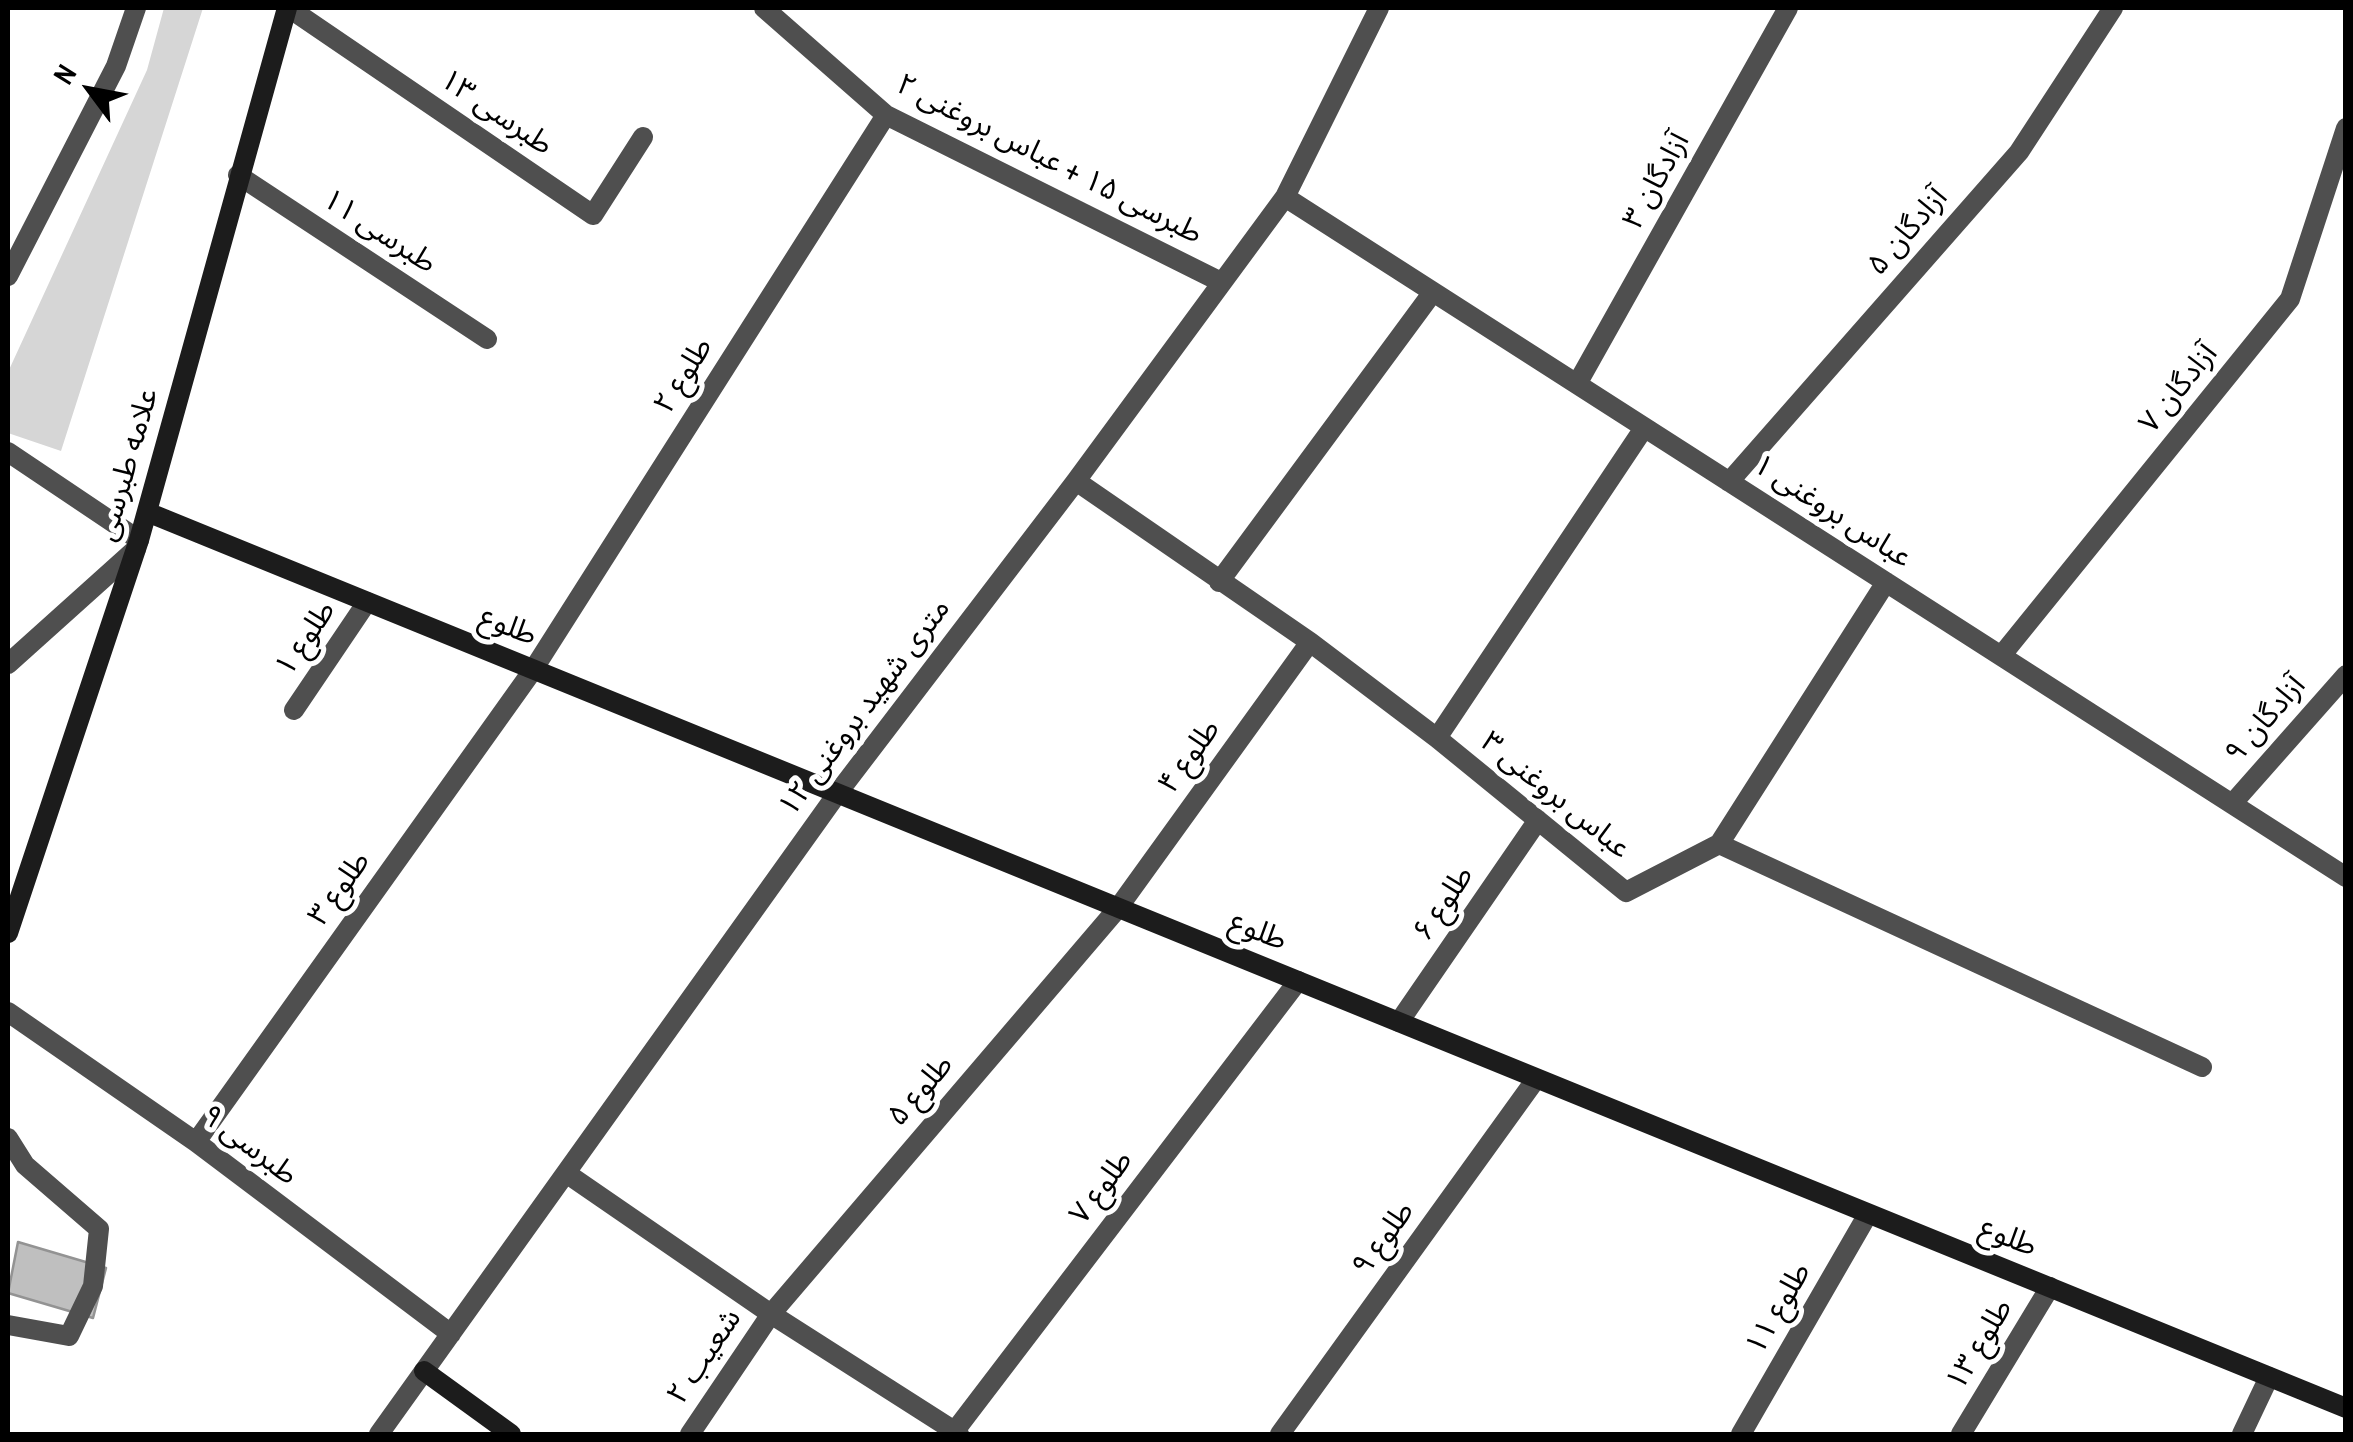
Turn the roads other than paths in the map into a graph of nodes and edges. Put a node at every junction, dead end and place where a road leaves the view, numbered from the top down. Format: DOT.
graph roads {
  1 [pos="136,8"];
  2 [pos="288,8"];
  3 [pos="764,8"];
  4 [pos="1380,8"];
  5 [pos="1788,8"];
  6 [pos="2113,8"];
  7 [pos="886,115"];
  8 [pos="2346,128"];
  9 [pos="643,138"];
  10 [pos="238,175"];
  11 [pos="1285,197"];
  12 [pos="8,276"];
  13 [pos="1221,282"];
  14 [pos="1433,292"];
  15 [pos="487,339"];
  16 [pos="1577,384"];
  17 [pos="1644,428"];
  18 [pos="8,452"];
  19 [pos="1076,481"];
  20 [pos="1730,482"];
  21 [pos="147,512"];
  22 [pos="138,544"];
  23 [pos="1219,582"];
  24 [pos="1886,582"];
  25 [pos="367,602"];
  26 [pos="1310,642"];
  27 [pos="2002,656"];
  28 [pos="8,664"];
  29 [pos="533,670"];
  30 [pos="2346,674"];
  31 [pos="294,710"];
  32 [pos="1437,738"];
  33 [pos="836,794"];
  34 [pos="2232,804"];
  35 [pos="1538,820"];
  36 [pos="1719,844"];
  37 [pos="2346,877"];
  38 [pos="1118,908"];
  39 [pos="8,933"];
  40 [pos="1298,982"];
  41 [pos="8,1012"];
  42 [pos="1399,1022"];
  43 [pos="2202,1067"];
  44 [pos="1536,1078"];
  45 [pos="8,1138"];
  46 [pos="196,1142"];
  47 [pos="566,1173"];
  48 [pos="1868,1214"];
  49 [pos="2050,1287"];
  50 [pos="770,1314"];
  51 [pos="8,1325"];
  52 [pos="451,1334"];
  53 [pos="424,1372"];
  54 [pos="2269,1377"];
  55 [pos="2346,1408"];
  56 [pos="956,1433"];
  57 [pos="379,1434"];
  58 [pos="511,1434"];
  59 [pos="690,1434"];
  60 [pos="1280,1434"];
  61 [pos="1741,1434"];
  62 [pos="1961,1434"];
  63 [pos="2242,1434"];
  1 -- 12 [label="street"];
  2 -- 9 [label="street, طبرسی ۱۳"];
  2 -- 10 [label="street, علامه طبرسی"];
  3 -- 7 [label="street, طبرسی ۱۵ + عباس بروغنی ۲"];
  4 -- 11 [label="street, ۱۲ متری شهید بروغنی"];
  5 -- 16 [label="street, آزادگان ۳"];
  6 -- 20 [label="street, آزادگان ۵"];
  7 -- 13 [label="street, طبرسی ۱۵ + عباس بروغنی ۲"];
  7 -- 29 [label="street, طلوع ۲"];
  8 -- 27 [label="street, آزادگان ۷"];
  10 -- 15 [label="street, طبرسی ۱۱"];
  10 -- 21 [label="street, علامه طبرسی"];
  11 -- 13 [label="street, ۱۲ متری شهید بروغنی"];
  11 -- 14 [label="street, عباس بروغنی ۱"];
  13 -- 19 [label="street, ۱۲ متری شهید بروغنی"];
  14 -- 16 [label="street, عباس بروغنی ۱"];
  14 -- 23 [label="street"];
  16 -- 17 [label="street, عباس بروغنی ۱"];
  17 -- 20 [label="street, عباس بروغنی ۱"];
  17 -- 32 [label="street"];
  18 -- 22 [label="street"];
  19 -- 23 [label="street, عباس بروغنی ۳"];
  19 -- 33 [label="street, ۱۲ متری شهید بروغنی"];
  20 -- 24 [label="street, عباس بروغنی ۱"];
  21 -- 22 [label="street, علامه طبرسی"];
  21 -- 25 [label="street, طلوع"];
  22 -- 28 [label="street"];
  22 -- 39 [label="street, علامه طبرسی"];
  23 -- 26 [label="street, عباس بروغنی ۳"];
  24 -- 27 [label="street, عباس بروغنی ۱"];
  24 -- 36 [label="street"];
  25 -- 29 [label="street, طلوع"];
  25 -- 31 [label="street, طلوع ۱"];
  26 -- 32 [label="street, عباس بروغنی ۳"];
  26 -- 38 [label="street, طلوع ۴"];
  27 -- 34 [label="street, عباس بروغنی ۱"];
  29 -- 33 [label="street, طلوع"];
  29 -- 46 [label="street, طلوع ۳"];
  30 -- 34 [label="street, آزادگان ۹"];
  32 -- 35 [label="street, عباس بروغنی ۳"];
  33 -- 38 [label="street, طلوع"];
  33 -- 47 [label="street, ۱۲ متری شهید بروغنی"];
  34 -- 37 [label="street, عباس بروغنی ۱"];
  35 -- 36 [label="street, عباس بروغنی ۳"];
  35 -- 42 [label="street, طلوع ۶"];
  36 -- 43 [label="street"];
  38 -- 40 [label="street, طلوع"];
  38 -- 50 [label="street, طلوع ۵"];
  40 -- 42 [label="street, طلوع"];
  40 -- 56 [label="street, طلوع ۷"];
  41 -- 46 [label="street, طبرسی ۹"];
  42 -- 44 [label="street, طلوع"];
  44 -- 48 [label="street, طلوع"];
  44 -- 60 [label="street, طلوع ۹"];
  45 -- 51 [label="street"];
  46 -- 52 [label="street, طبرسی ۹"];
  47 -- 50 [label="street"];
  47 -- 52 [label="street, ۱۲ متری شهید بروغنی"];
  48 -- 49 [label="street, طلوع"];
  48 -- 61 [label="street, طلوع ۱۱"];
  49 -- 54 [label="street, طلوع"];
  49 -- 62 [label="street, طلوع ۱۳"];
  50 -- 56 [label="street"];
  50 -- 59 [label="street, شعیب ۲"];
  52 -- 53 [label="street, ۱۲ متری شهید بروغنی"];
  53 -- 57 [label="street, ۱۲ متری شهید بروغنی"];
  53 -- 58 [label="street"];
  54 -- 55 [label="street, طلوع"];
  54 -- 63 [label="street"];
}
